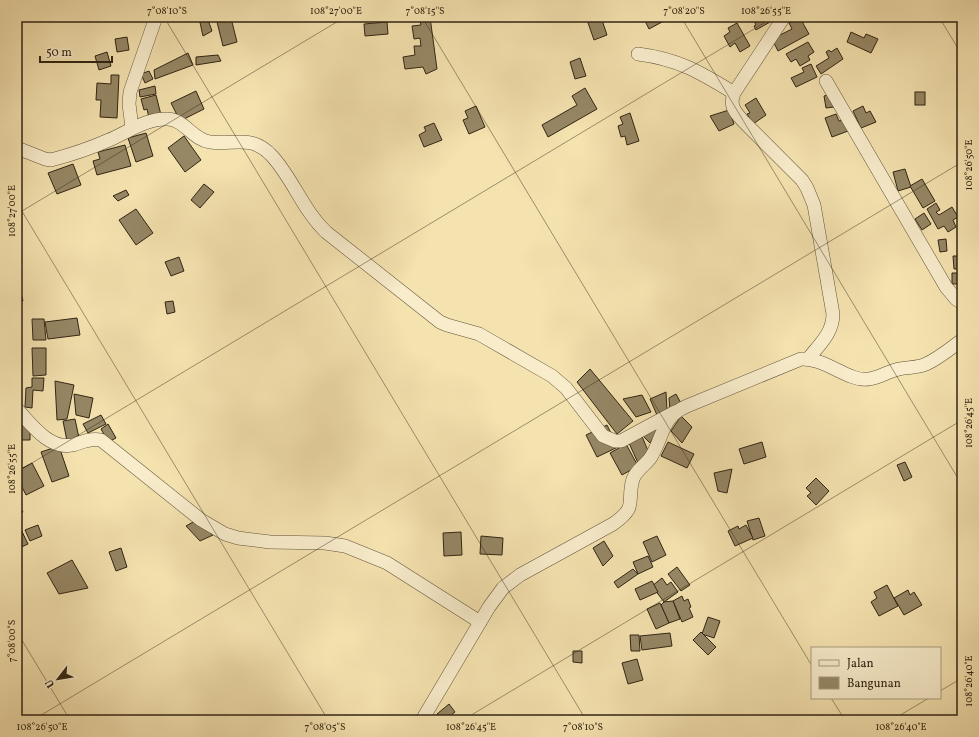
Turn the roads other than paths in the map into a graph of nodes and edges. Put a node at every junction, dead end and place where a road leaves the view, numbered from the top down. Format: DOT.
graph roads {
  1 [pos="156,17"];
  2 [pos="784,17"];
  3 [pos="638,54"];
  4 [pos="826,80"];
  5 [pos="734,94"];
  6 [pos="132,128"];
  7 [pos="17,148"];
  8 [pos="962,303"];
  9 [pos="962,340"];
  10 [pos="808,359"];
  11 [pos="17,409"];
  12 [pos="675,412"];
  13 [pos="480,622"];
  14 [pos="422,720"];
  1 -- 6 [label="street"];
  2 -- 5 [label="street"];
  3 -- 5 [label="street"];
  4 -- 8 [label="street"];
  5 -- 10 [label="street"];
  6 -- 7 [label="street"];
  6 -- 12 [label="street"];
  9 -- 10 [label="street"];
  10 -- 12 [label="street"];
  11 -- 13 [label="street"];
  12 -- 13 [label="street"];
  13 -- 14 [label="street"];
}
